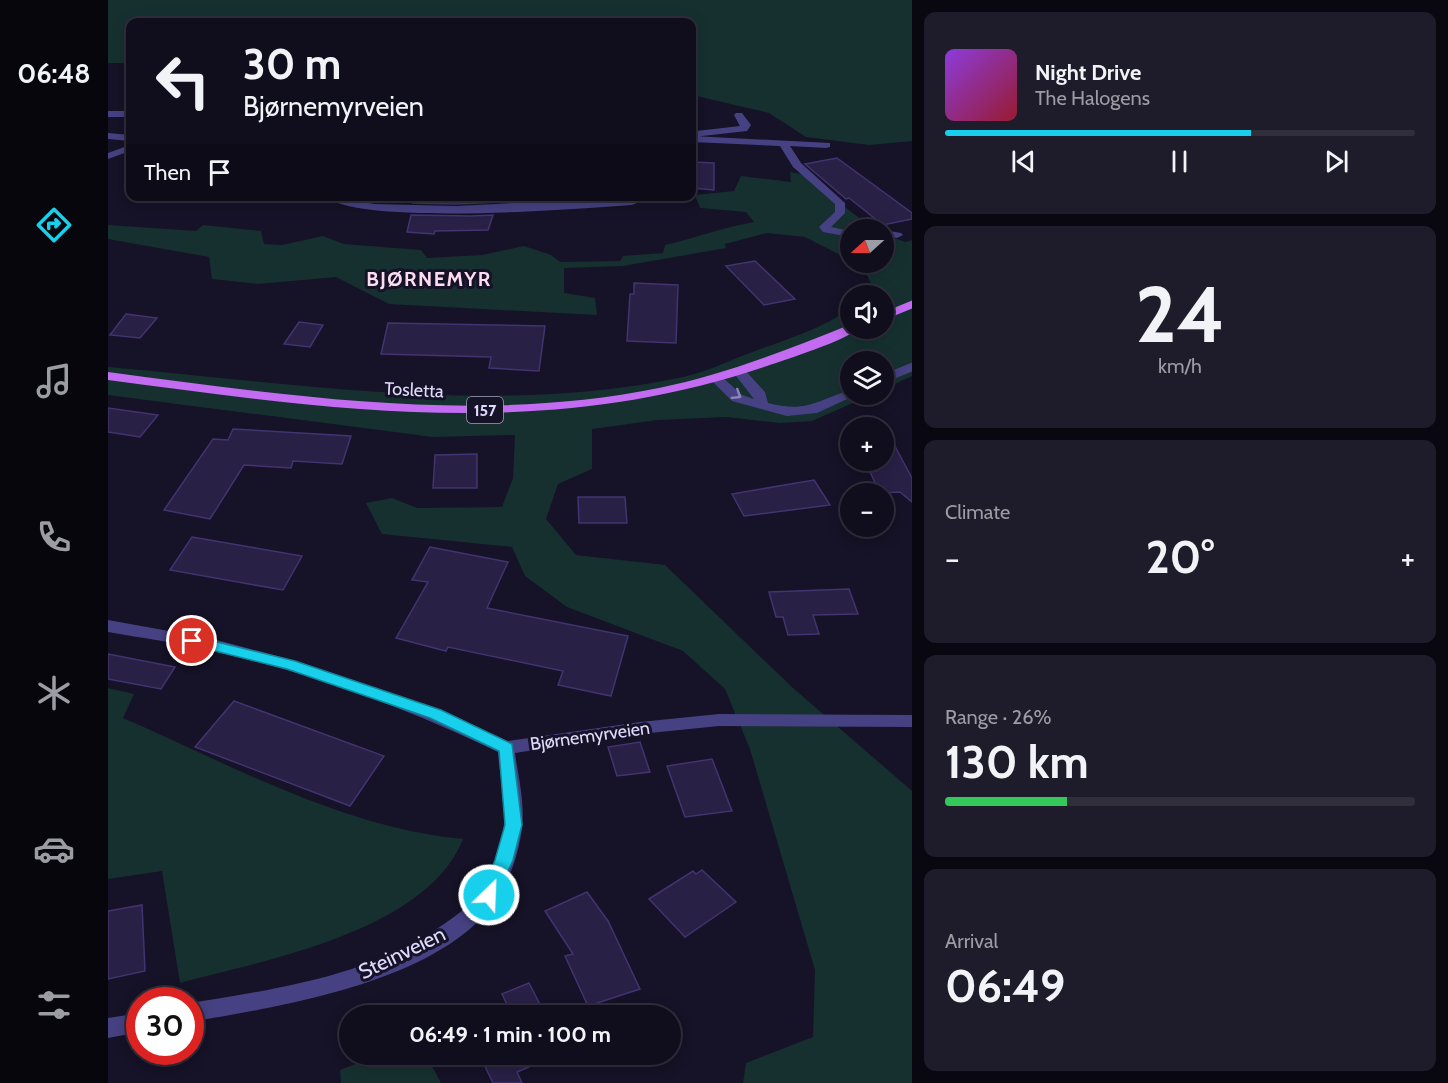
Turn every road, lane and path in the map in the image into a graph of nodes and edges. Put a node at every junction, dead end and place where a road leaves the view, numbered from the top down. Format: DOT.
graph roads {
  1 [pos="108,114"];
  2 [pos="126,114"];
  3 [pos="739,115"];
  4 [pos="108,136"];
  5 [pos="696,136"];
  6 [pos="126,138"];
  7 [pos="696,139"];
  8 [pos="784,144"];
  9 [pos="826,145"];
  10 [pos="126,149"];
  11 [pos="108,156"];
  12 [pos="337,201"];
  13 [pos="443,201"];
  14 [pos="635,201"];
  15 [pos="437,208"];
  16 [pos="840,232"];
  17 [pos="894,235"];
  18 [pos="897,235"];
  19 [pos="912,303"];
  20 [pos="894,311"];
  21 [pos="840,333"];
  22 [pos="912,366"];
  23 [pos="739,372"];
  24 [pos="894,375"];
  25 [pos="108,376"];
  26 [pos="716,379"];
  27 [pos="840,400"];
  28 [pos="762,404"];
  29 [pos="108,626"];
  30 [pos="912,721"];
  31 [pos="507,748"];
  32 [pos="204,1010"];
  33 [pos="126,1025"];
  34 [pos="108,1028"];
  1 -- 2 [label="street"];
  3 -- 5 [label="street"];
  4 -- 6 [label="street"];
  7 -- 8 [label="street"];
  8 -- 9 [label="street"];
  8 -- 16 [label="street"];
  10 -- 11 [label="street"];
  12 -- 15 [label="street"];
  13 -- 15 [label="street"];
  14 -- 15 [label="street"];
  17 -- 18 [label="street"];
  19 -- 20 [label="main road"];
  21 -- 23 [label="main road, Tosletta / 157"];
  22 -- 24 [label="street"];
  23 -- 26 [label="main road, Tosletta / 157"];
  23 -- 28 [label="street"];
  25 -- 26 [label="main road, Tosletta / 157"];
  26 -- 28 [label="street, one-way"];
  27 -- 28 [label="street"];
  29 -- 31 [label="street, Bjørnemyrveien"];
  30 -- 31 [label="street, Bjørnemyrveien"];
  31 -- 32 [label="street, Steinveien"];
  33 -- 34 [label="street"];
}
